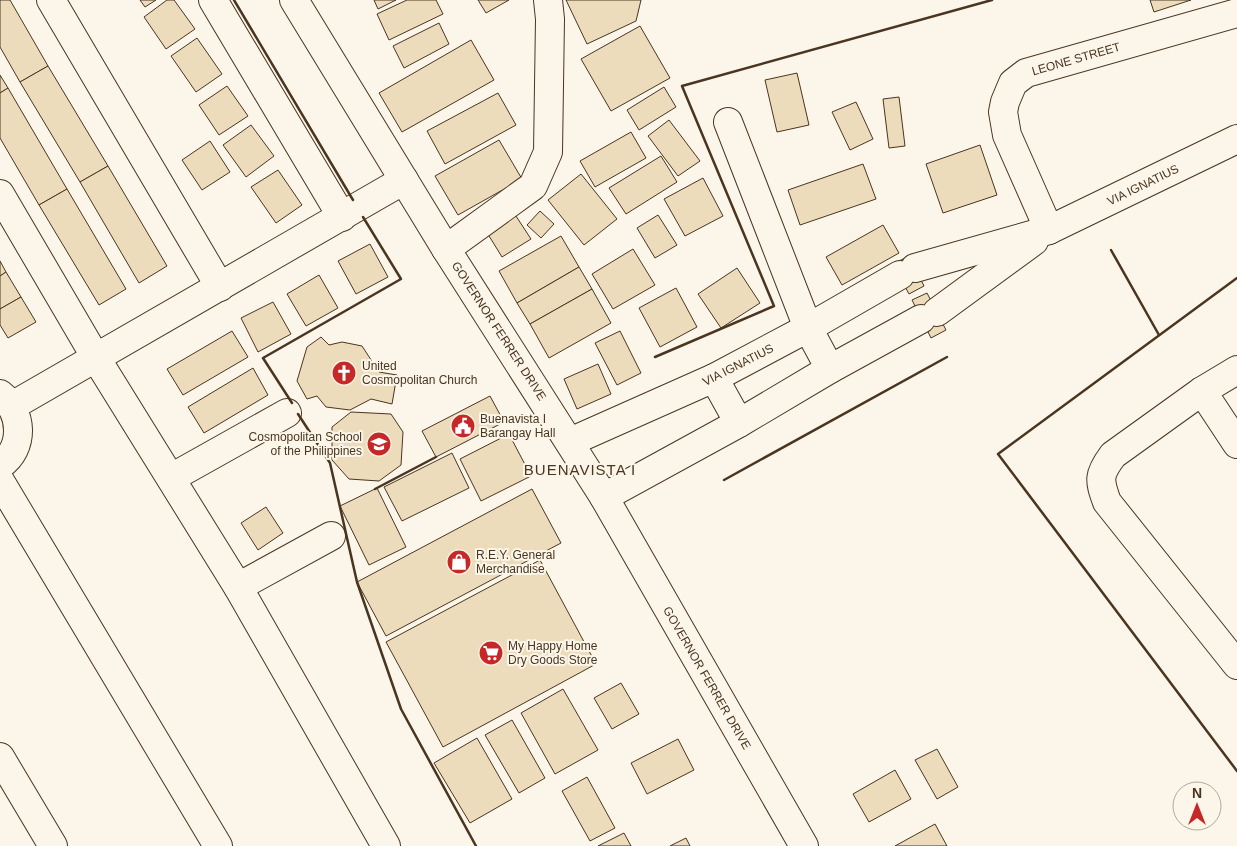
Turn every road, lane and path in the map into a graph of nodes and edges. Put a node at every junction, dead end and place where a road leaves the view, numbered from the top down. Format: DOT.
graph roads {
  1 [pos="51,0"];
  2 [pos="213,0"];
  3 [pos="294,0"];
  4 [pos="548,0"];
  5 [pos="1237,13"];
  6 [pos="728,122"];
  7 [pos="1237,140"];
  8 [pos="404,180"];
  9 [pos="0,194"];
  10 [pos="342,217"];
  11 [pos="1049,230"];
  12 [pos="446,249"];
  13 [pos="220,287"];
  14 [pos="808,328"];
  15 [pos="96,358"];
  16 [pos="830,369"];
  17 [pos="1237,370"];
  18 [pos="714,378"];
  19 [pos="1202,391"];
  20 [pos="6,400"];
  21 [pos="287,413"];
  22 [pos="739,423"];
  23 [pos="570,442"];
  24 [pos="1237,444"];
  25 [pos="0,465"];
  26 [pos="171,478"];
  27 [pos="0,481"];
  28 [pos="604,497"];
  29 [pos="331,536"];
  30 [pos="238,587"];
  31 [pos="1237,666"];
  32 [pos="0,757"];
  33 [pos="53,846"];
  34 [pos="218,846"];
  35 [pos="386,846"];
  36 [pos="804,846"];
  1 -- 13 [label="street"];
  2 -- 10 [label="street"];
  3 -- 8 [label="street, GOVERNOR FERRER DRIVE"];
  4 -- 12 [label="street"];
  5 -- 11 [label="street, LEONE STREET"];
  6 -- 14 [label="street"];
  7 -- 11 [label="street, VIA IGNATIUS"];
  8 -- 10 [label="street"];
  8 -- 12 [label="street, GOVERNOR FERRER DRIVE"];
  9 -- 15 [label="street"];
  10 -- 13 [label="street"];
  11 -- 14 [label="street, VIA IGNATIUS"];
  11 -- 16 [label="street, VIA IGNATIUS"];
  12 -- 23 [label="street, GOVERNOR FERRER DRIVE"];
  13 -- 15 [label="street"];
  14 -- 16 [label="street"];
  14 -- 18 [label="street, VIA IGNATIUS"];
  15 -- 20 [label="street"];
  15 -- 26 [label="street"];
  16 -- 22 [label="street, VIA IGNATIUS"];
  17 -- 19 [label="street"];
  18 -- 22 [label="street"];
  18 -- 23 [label="street, VIA IGNATIUS"];
  19 -- 24 [label="street"];
  19 -- 31 [label="street"];
  20 -- 25 [label="street"];
  21 -- 26 [label="street"];
  22 -- 28 [label="street, VIA IGNATIUS"];
  23 -- 28 [label="street, GOVERNOR FERRER DRIVE"];
  26 -- 30 [label="street"];
  27 -- 34 [label="street"];
  28 -- 36 [label="street, GOVERNOR FERRER DRIVE"];
  29 -- 30 [label="street"];
  30 -- 35 [label="street"];
  32 -- 33 [label="street"];
}
